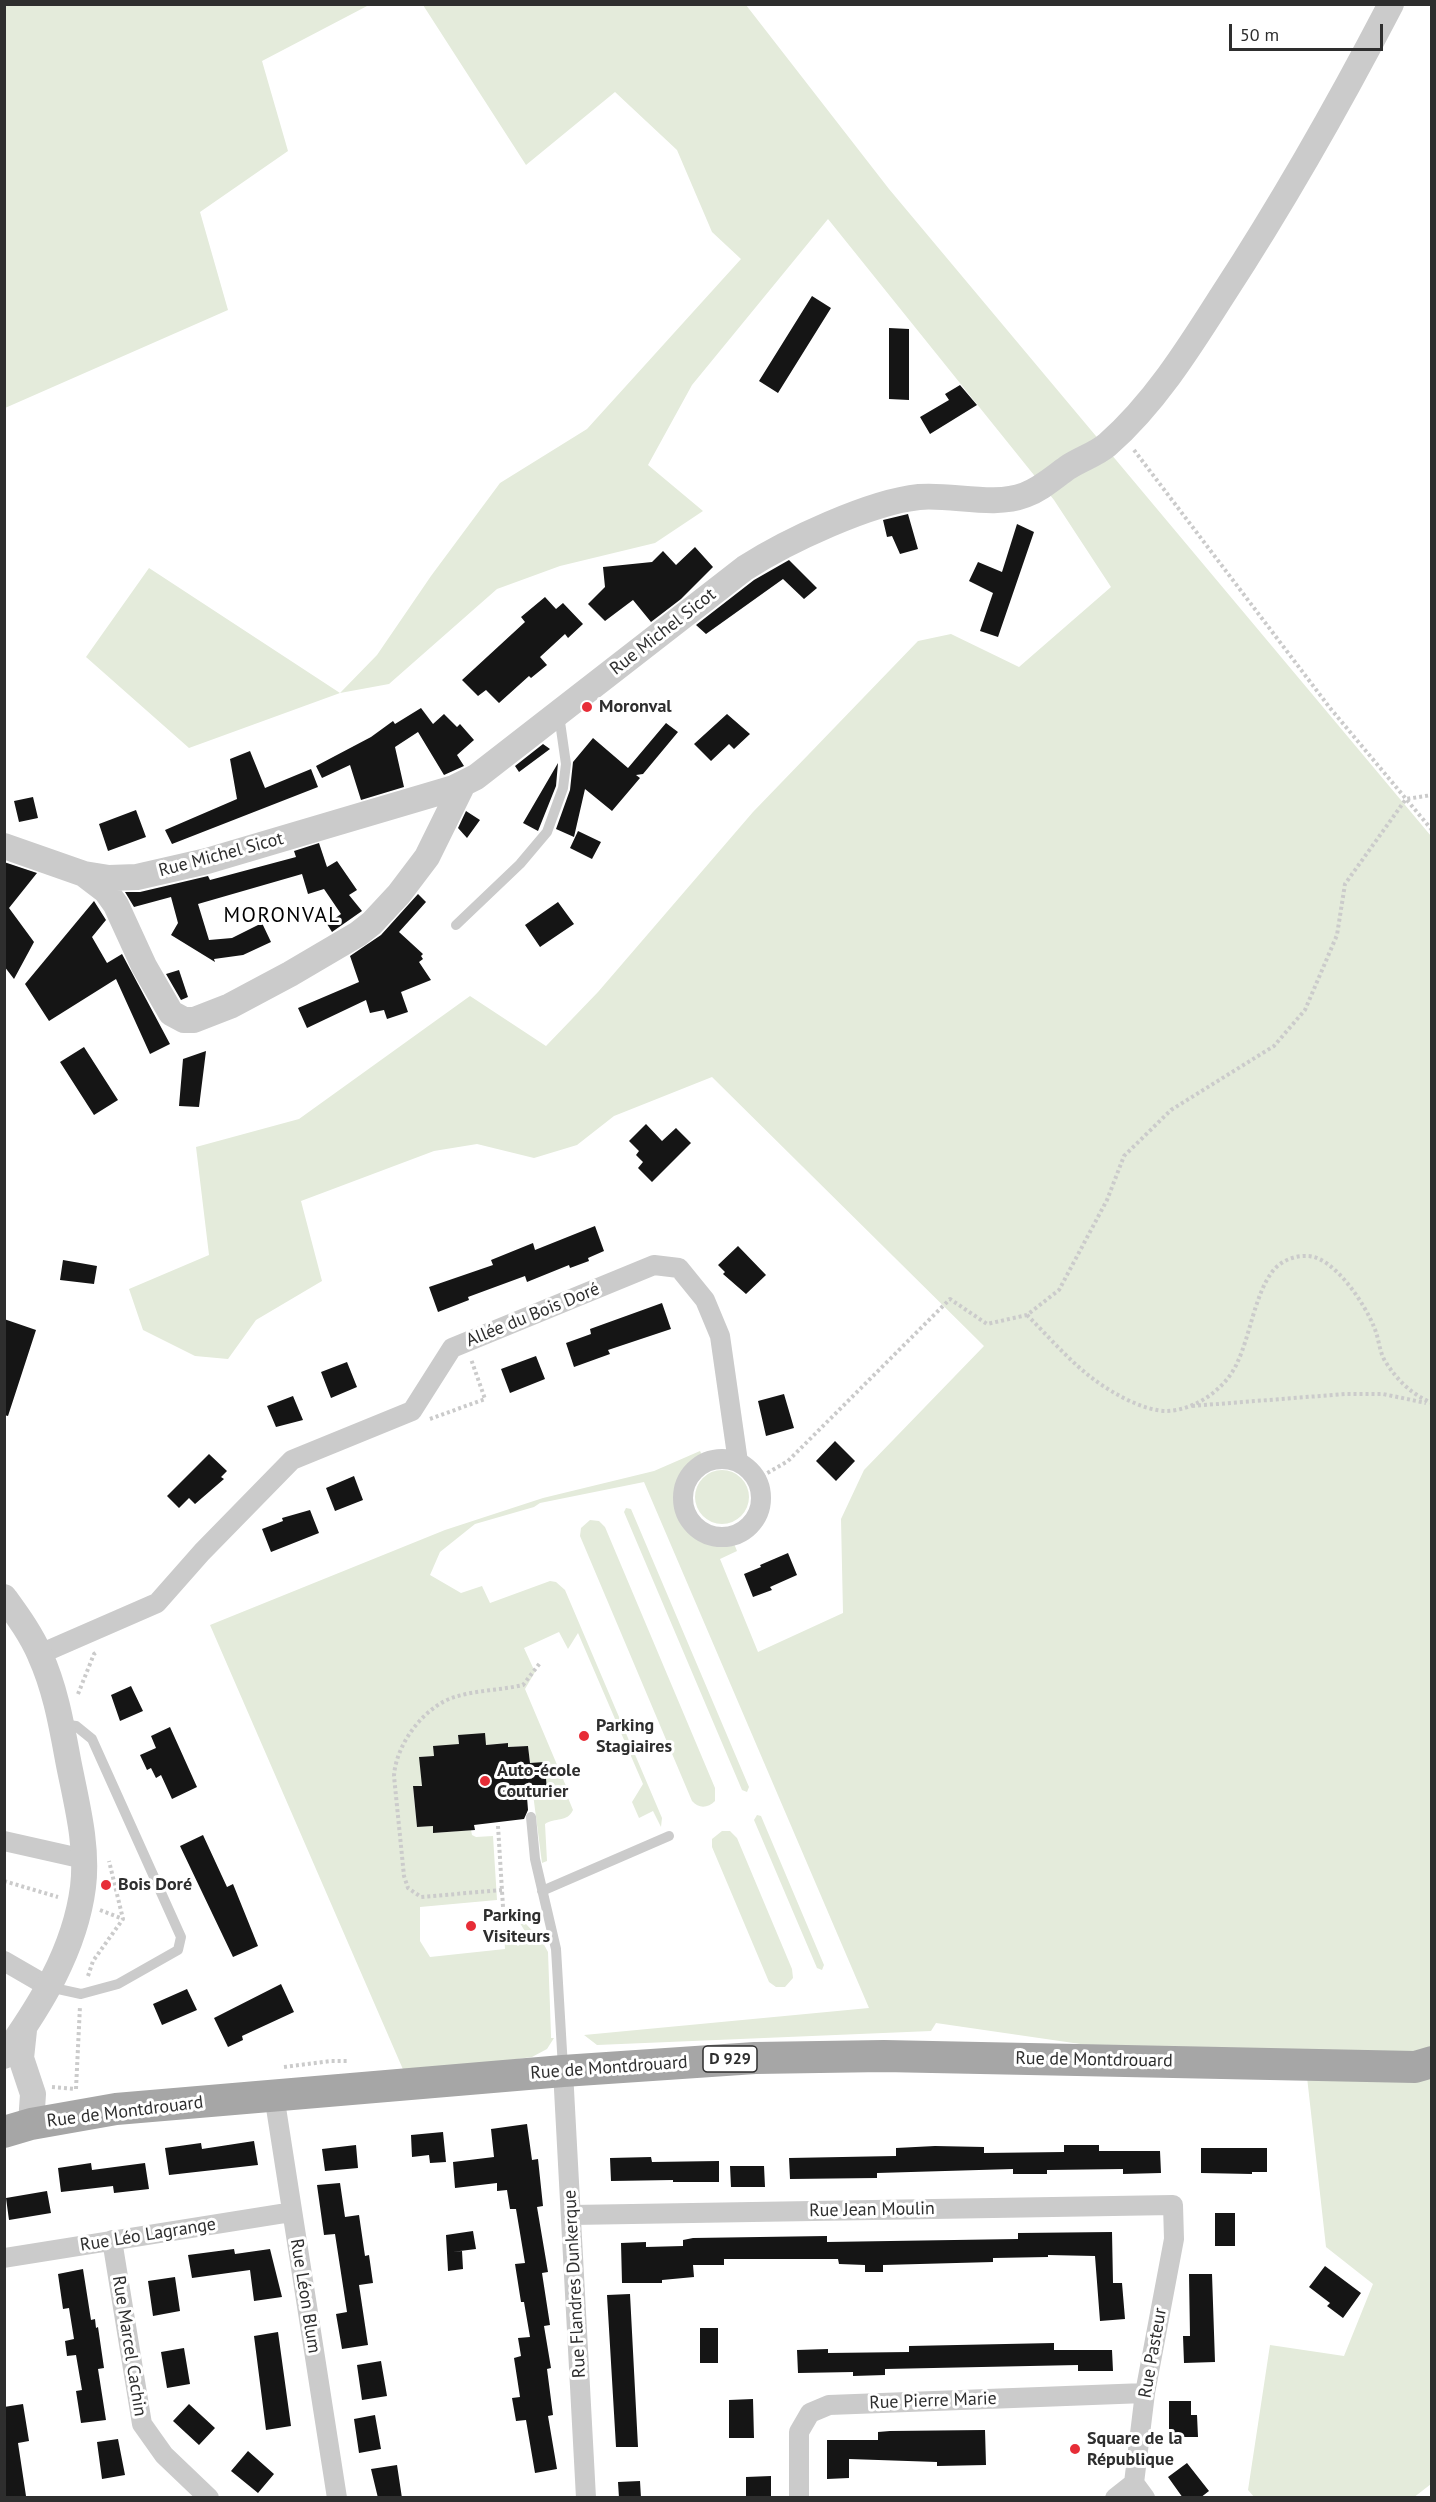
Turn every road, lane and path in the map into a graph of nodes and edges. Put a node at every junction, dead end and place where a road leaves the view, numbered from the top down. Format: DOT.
graph roads {
  1 [pos="1391,4"];
  2 [pos="1120,432"];
  3 [pos="558,712"];
  4 [pos="463,784"];
  5 [pos="1431,795"];
  6 [pos="1406,799"];
  7 [pos="1431,830"];
  8 [pos="4,846"];
  9 [pos="84,874"];
  10 [pos="456,925"];
  11 [pos="1027,1315"];
  12 [pos="470,1354"];
  13 [pos="1431,1404"];
  14 [pos="1186,1407"];
  15 [pos="420,1423"];
  16 [pos="738,1462"];
  17 [pos="757,1479"];
  18 [pos="4,1597"];
  19 [pos="105,1648"];
  20 [pos="40,1654"];
  21 [pos="540,1663"];
  22 [pos="76,1700"];
  23 [pos="61,1724"];
  24 [pos="531,1817"];
  25 [pos="498,1826"];
  26 [pos="669,1836"];
  27 [pos="4,1841"];
  28 [pos="84,1859"];
  29 [pos="4,1881"];
  30 [pos="502,1890"];
  31 [pos="542,1891"];
  32 [pos="70,1900"];
  33 [pos="91,1907"];
  34 [pos="123,1919"];
  35 [pos="504,1923"];
  36 [pos="4,1961"];
  37 [pos="49,1987"];
  38 [pos="80,1998"];
  39 [pos="24,2030"];
  40 [pos="4,2056"];
  41 [pos="1431,2062"];
  42 [pos="563,2071"];
  43 [pos="76,2089"];
  44 [pos="274,2096"];
  45 [pos="18,2128"];
  46 [pos="1173,2205"];
  47 [pos="292,2212"];
  48 [pos="572,2215"];
  49 [pos="112,2240"];
  50 [pos="4,2258"];
  51 [pos="1144,2392"];
  52 [pos="1139,2490"];
  53 [pos="209,2498"];
  54 [pos="337,2498"];
  55 [pos="586,2498"];
  56 [pos="799,2498"];
  57 [pos="1115,2498"];
  1 -- 2 [label="street"];
  2 -- 3 [label="street, Rue Michel Sicot"];
  2 -- 6 [label="path"];
  3 -- 4 [label="street, Rue Michel Sicot"];
  3 -- 10 [label="lane"];
  4 -- 9 [label="street, Rue Michel Sicot"];
  4 -- 9 [label="street"];
  5 -- 6 [label="path"];
  6 -- 7 [label="path"];
  6 -- 11 [label="path"];
  8 -- 9 [label="street, Rue Michel Sicot"];
  11 -- 14 [label="path"];
  11 -- 17 [label="path"];
  12 -- 15 [label="path"];
  13 -- 14 [label="path"];
  13 -- 14 [label="path"];
  16 -- 17 [label="street"];
  16 -- 17 [label="street"];
  16 -- 20 [label="street, Allée du Bois Doré"];
  18 -- 20 [label="street"];
  19 -- 22 [label="path"];
  20 -- 23 [label="street"];
  21 -- 30 [label="path"];
  23 -- 28 [label="street"];
  23 -- 37 [label="lane"];
  24 -- 31 [label="lane"];
  25 -- 30 [label="path"];
  26 -- 31 [label="lane"];
  27 -- 28 [label="street"];
  28 -- 37 [label="street"];
  29 -- 32 [label="path"];
  30 -- 35 [label="path"];
  31 -- 42 [label="lane"];
  33 -- 34 [label="path"];
  36 -- 37 [label="street"];
  37 -- 39 [label="street"];
  38 -- 43 [label="path"];
  39 -- 40 [label="street"];
  39 -- 45 [label="street"];
  41 -- 42 [label="main road, Rue de Montdrouard / D 929"];
  42 -- 44 [label="main road, Rue de Montdrouard / D 929"];
  42 -- 48 [label="street, Rue Flandres Dunkerque"];
  44 -- 45 [label="main road, Rue de Montdrouard / D 929"];
  44 -- 47 [label="street, Rue Léon Blum"];
  46 -- 48 [label="street, Rue Jean Moulin"];
  46 -- 51 [label="street, Rue Pasteur"];
  47 -- 49 [label="street, Rue Léo Lagrange"];
  47 -- 54 [label="street, Rue Léon Blum"];
  48 -- 55 [label="street, Rue Flandres Dunkerque"];
  49 -- 50 [label="street, Rue Léo Lagrange"];
  49 -- 53 [label="street, Rue Marcel Cachin"];
  51 -- 52 [label="street, Rue Pasteur"];
  51 -- 56 [label="street, Rue Pierre Marie"];
  52 -- 57 [label="street"];
}
